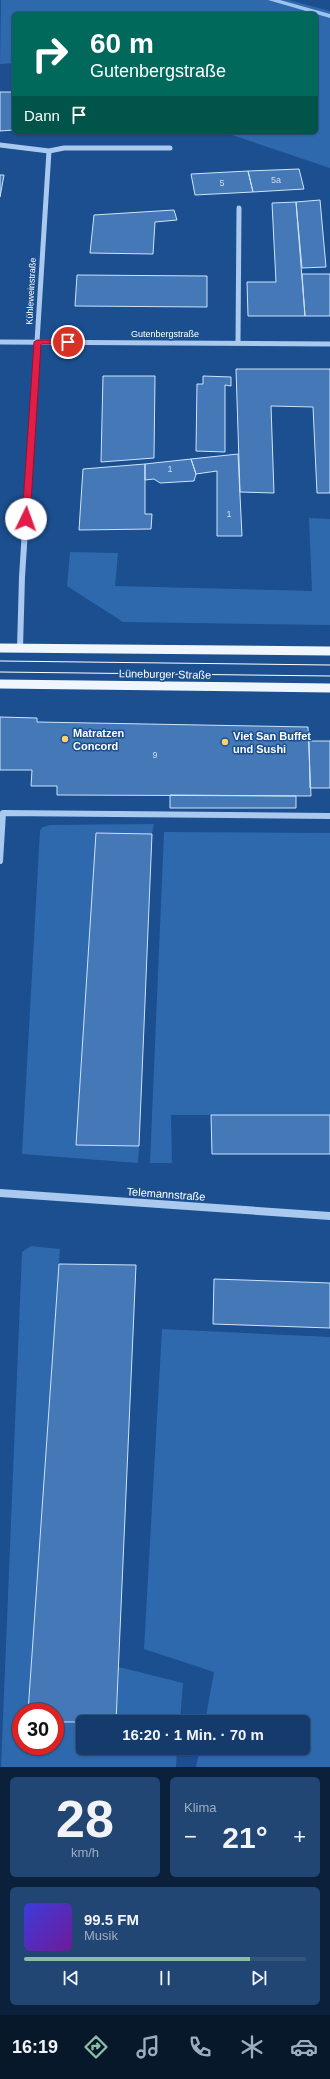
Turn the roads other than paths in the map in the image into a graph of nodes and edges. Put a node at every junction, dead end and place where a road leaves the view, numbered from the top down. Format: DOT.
graph roads {
  1 [pos="0,145"];
  2 [pos="170,148"];
  3 [pos="49,151"];
  4 [pos="239,208"];
  5 [pos="0,342"];
  6 [pos="37,342"];
  7 [pos="238,344"];
  8 [pos="330,344"];
  9 [pos="0,648"];
  10 [pos="20,648"];
  11 [pos="330,651"];
  12 [pos="0,684"];
  13 [pos="330,688"];
  14 [pos="330,816"];
  15 [pos="0,862"];
  16 [pos="0,1193"];
  17 [pos="330,1216"];
  1 -- 3 [label="street"];
  2 -- 3 [label="street"];
  3 -- 6 [label="street, Kühleweinstraße"];
  4 -- 7 [label="street"];
  5 -- 6 [label="street, Gutenbergstraße"];
  6 -- 7 [label="street, Gutenbergstraße"];
  6 -- 10 [label="street, Kühleweinstraße"];
  7 -- 8 [label="street, Gutenbergstraße"];
  9 -- 10 [label="main road"];
  10 -- 11 [label="main road"];
  12 -- 13 [label="main road, Lüneburger Straße"];
  14 -- 15 [label="street"];
  16 -- 17 [label="street, Telemannstraße"];
}
